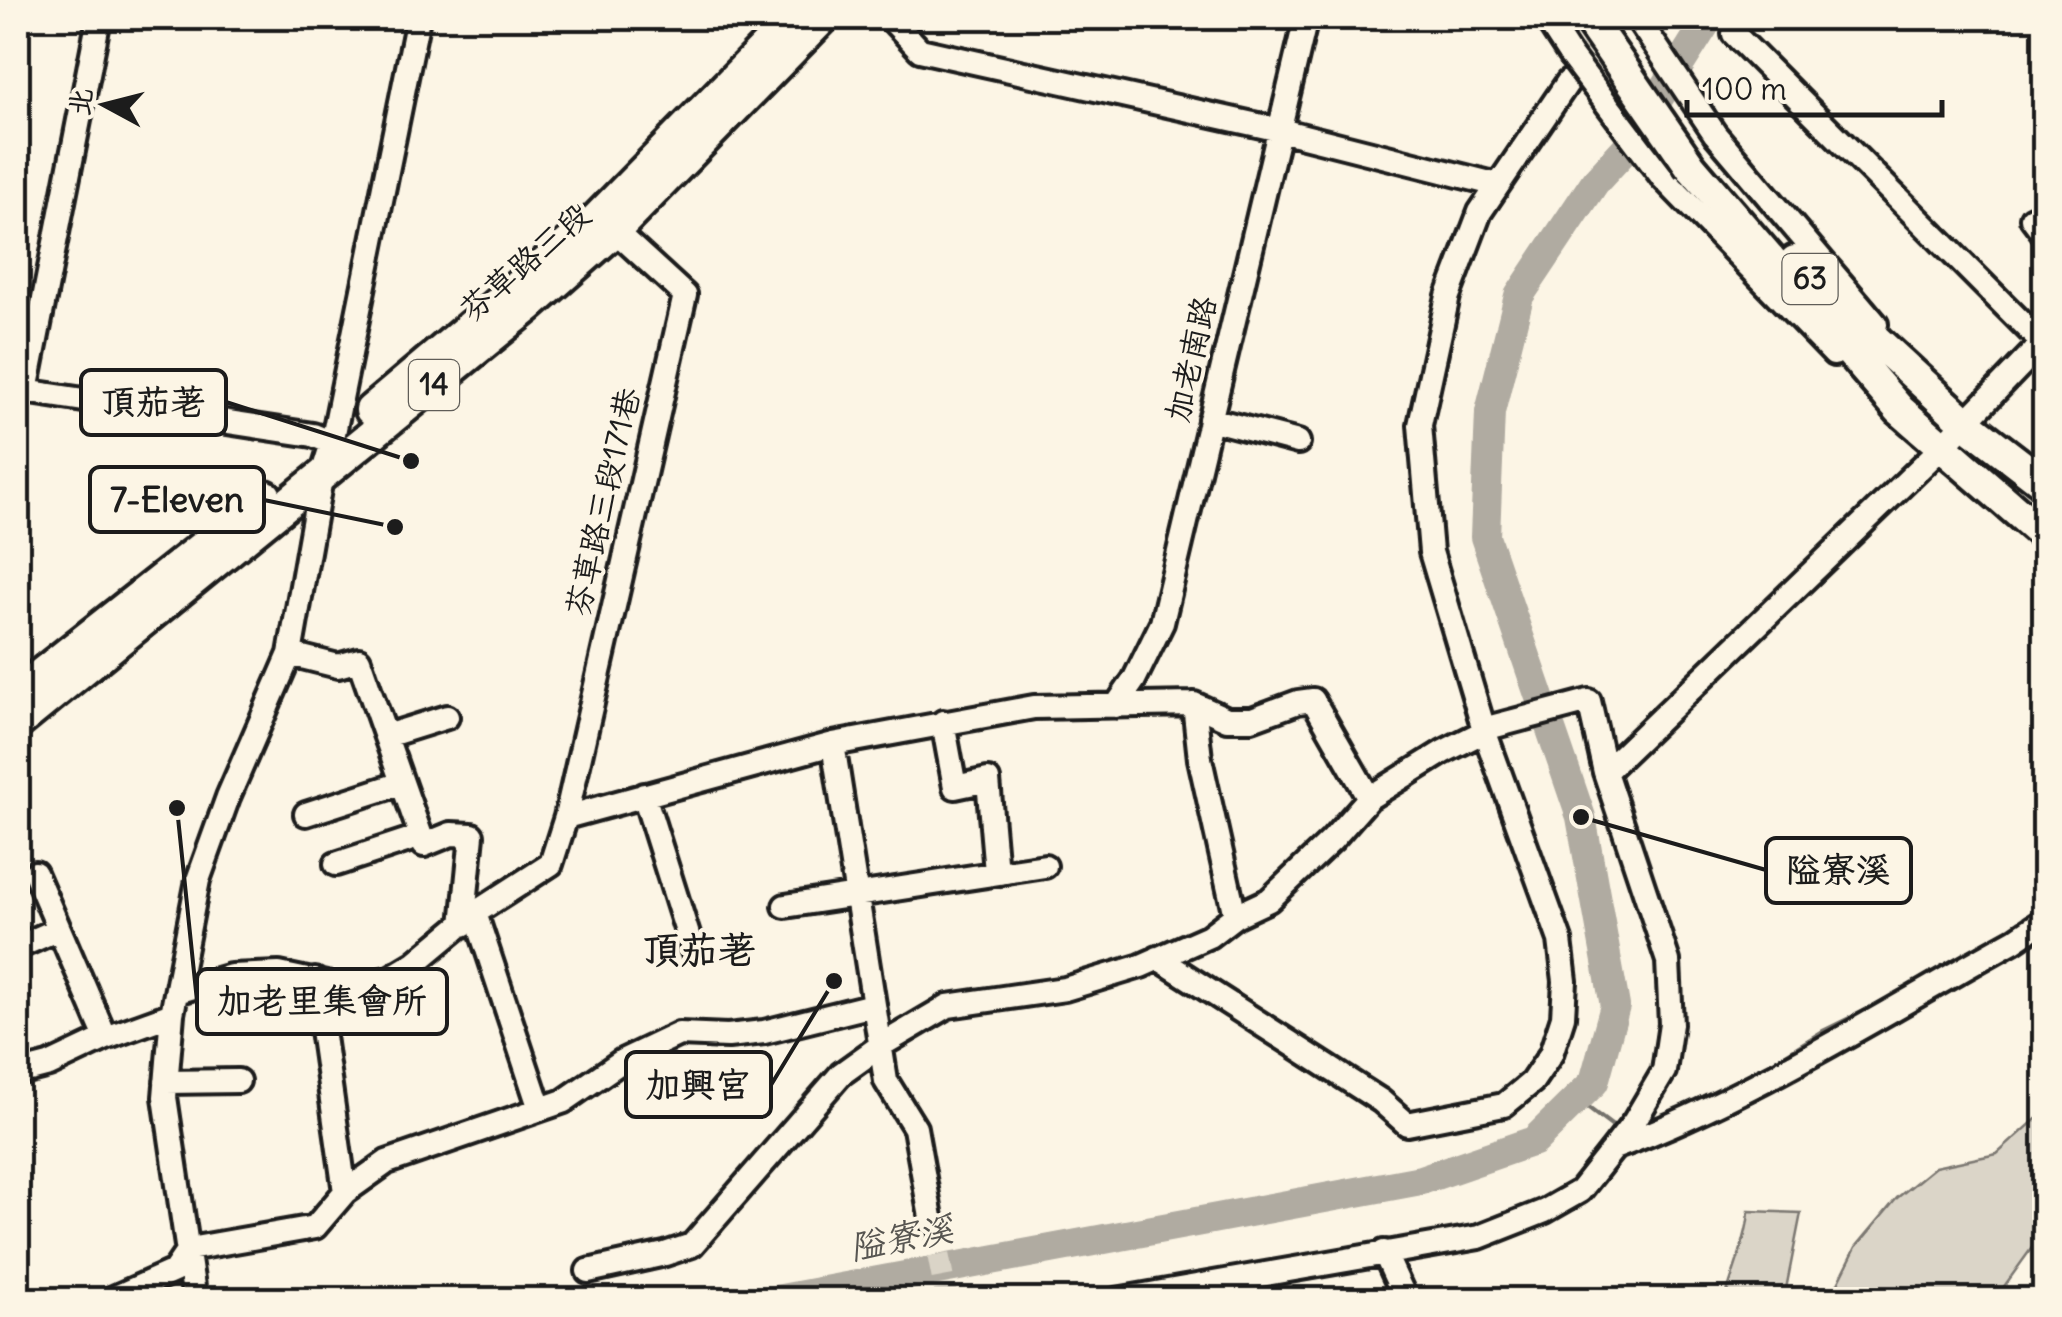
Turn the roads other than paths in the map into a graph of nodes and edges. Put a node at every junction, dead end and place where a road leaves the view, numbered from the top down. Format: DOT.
graph roads {
  1 [pos="99,18"];
  2 [pos="418,18"];
  3 [pos="793,18"];
  4 [pos="824,18"];
  5 [pos="890,18"];
  6 [pos="1306,18"];
  7 [pos="1546,18"];
  8 [pos="1588,18"];
  9 [pos="1612,18"];
  10 [pos="1637,18"];
  11 [pos="1734,34"];
  12 [pos="1568,82"];
  13 [pos="1280,130"];
  14 [pos="1704,152"];
  15 [pos="1498,185"];
  16 [pos="615,231"];
  17 [pos="2044,343"];
  18 [pos="22,391"];
  19 [pos="1900,410"];
  20 [pos="1210,419"];
  21 [pos="1966,422"];
  22 [pos="1298,442"];
  23 [pos="332,444"];
  24 [pos="1941,448"];
  25 [pos="321,478"];
  26 [pos="2044,482"];
  27 [pos="2044,534"];
  28 [pos="290,654"];
  29 [pos="18,692"];
  30 [pos="1194,704"];
  31 [pos="1116,706"];
  32 [pos="448,718"];
  33 [pos="944,722"];
  34 [pos="18,723"];
  35 [pos="1490,729"];
  36 [pos="386,736"];
  37 [pos="833,744"];
  38 [pos="1605,772"];
  39 [pos="402,783"];
  40 [pos="644,796"];
  41 [pos="1370,798"];
  42 [pos="306,814"];
  43 [pos="566,817"];
  44 [pos="420,836"];
  45 [pos="336,864"];
  46 [pos="1045,866"];
  47 [pos="996,872"];
  48 [pos="35,873"];
  49 [pos="857,894"];
  50 [pos="786,906"];
  51 [pos="1235,916"];
  52 [pos="469,919"];
  53 [pos="2044,920"];
  54 [pos="60,930"];
  55 [pos="18,947"];
  56 [pos="693,951"];
  57 [pos="1158,958"];
  58 [pos="315,980"];
  59 [pos="175,1003"];
  60 [pos="873,1005"];
  61 [pos="106,1038"];
  62 [pos="880,1046"];
  63 [pos="18,1073"];
  64 [pos="238,1081"];
  65 [pos="166,1082"];
  66 [pos="540,1110"];
  67 [pos="1614,1148"];
  68 [pos="345,1192"];
  69 [pos="932,1223"];
  70 [pos="189,1249"];
  71 [pos="1384,1252"];
  72 [pos="588,1271"];
  73 [pos="108,1300"];
  74 [pos="195,1300"];
  75 [pos="1116,1300"];
  76 [pos="1406,1300"];
  1 -- 18 [label="street"];
  2 -- 23 [label="street"];
  3 -- 23 [label="main road, 芬草路三段 / 14"];
  4 -- 16 [label="main road, 芬草路三段 / 14"];
  5 -- 13 [label="street"];
  6 -- 13 [label="street, 加老南路"];
  7 -- 19 [label="street, bridge"];
  8 -- 14 [label="main road, 63, bridge"];
  9 -- 14 [label="main road, 63"];
  10 -- 14 [label="street"];
  11 -- 17 [label="street"];
  12 -- 15 [label="street"];
  13 -- 15 [label="street"];
  13 -- 20 [label="street, 加老南路"];
  14 -- 19 [label="main road, 63"];
  14 -- 21 [label="main road, 63"];
  15 -- 35 [label="street"];
  16 -- 25 [label="main road, 芬草路三段 / 14"];
  16 -- 43 [label="street, 芬草路三段171巷"];
  17 -- 21 [label="street"];
  18 -- 23 [label="street"];
  19 -- 24 [label="main road, 63"];
  20 -- 22 [label="street"];
  20 -- 31 [label="street, 加老南路"];
  21 -- 24 [label="street"];
  21 -- 26 [label="main road, 63"];
  23 -- 25 [label="street"];
  23 -- 29 [label="main road, 芬草路三段 / 14"];
  24 -- 27 [label="main road, 63"];
  24 -- 38 [label="street"];
  25 -- 28 [label="street"];
  25 -- 34 [label="main road, 芬草路三段 / 14"];
  28 -- 36 [label="street"];
  28 -- 59 [label="street"];
  30 -- 31 [label="street"];
  30 -- 41 [label="street"];
  30 -- 51 [label="street"];
  31 -- 33 [label="street"];
  32 -- 36 [label="street"];
  33 -- 37 [label="street"];
  33 -- 47 [label="street"];
  35 -- 38 [label="street"];
  35 -- 41 [label="street"];
  35 -- 57 [label="street"];
  36 -- 39 [label="street"];
  37 -- 40 [label="street"];
  37 -- 49 [label="street"];
  38 -- 67 [label="street"];
  39 -- 42 [label="street"];
  39 -- 44 [label="street"];
  40 -- 43 [label="street"];
  40 -- 56 [label="street"];
  41 -- 51 [label="street"];
  43 -- 52 [label="street"];
  44 -- 45 [label="street"];
  44 -- 52 [label="street"];
  46 -- 47 [label="street"];
  47 -- 49 [label="street"];
  48 -- 54 [label="street"];
  49 -- 50 [label="street"];
  49 -- 60 [label="street"];
  51 -- 57 [label="street"];
  52 -- 58 [label="street"];
  52 -- 66 [label="street"];
  53 -- 67 [label="street"];
  54 -- 55 [label="street"];
  54 -- 61 [label="street"];
  57 -- 62 [label="street"];
  58 -- 59 [label="street"];
  58 -- 68 [label="street"];
  59 -- 61 [label="street"];
  59 -- 65 [label="street"];
  60 -- 62 [label="street"];
  60 -- 66 [label="street"];
  61 -- 63 [label="street"];
  62 -- 69 [label="street"];
  62 -- 72 [label="street"];
  64 -- 65 [label="street"];
  65 -- 70 [label="street"];
  66 -- 68 [label="street"];
  67 -- 71 [label="street"];
  68 -- 70 [label="street"];
  70 -- 73 [label="street"];
  70 -- 74 [label="street"];
  71 -- 75 [label="street"];
  71 -- 76 [label="street"];
}
